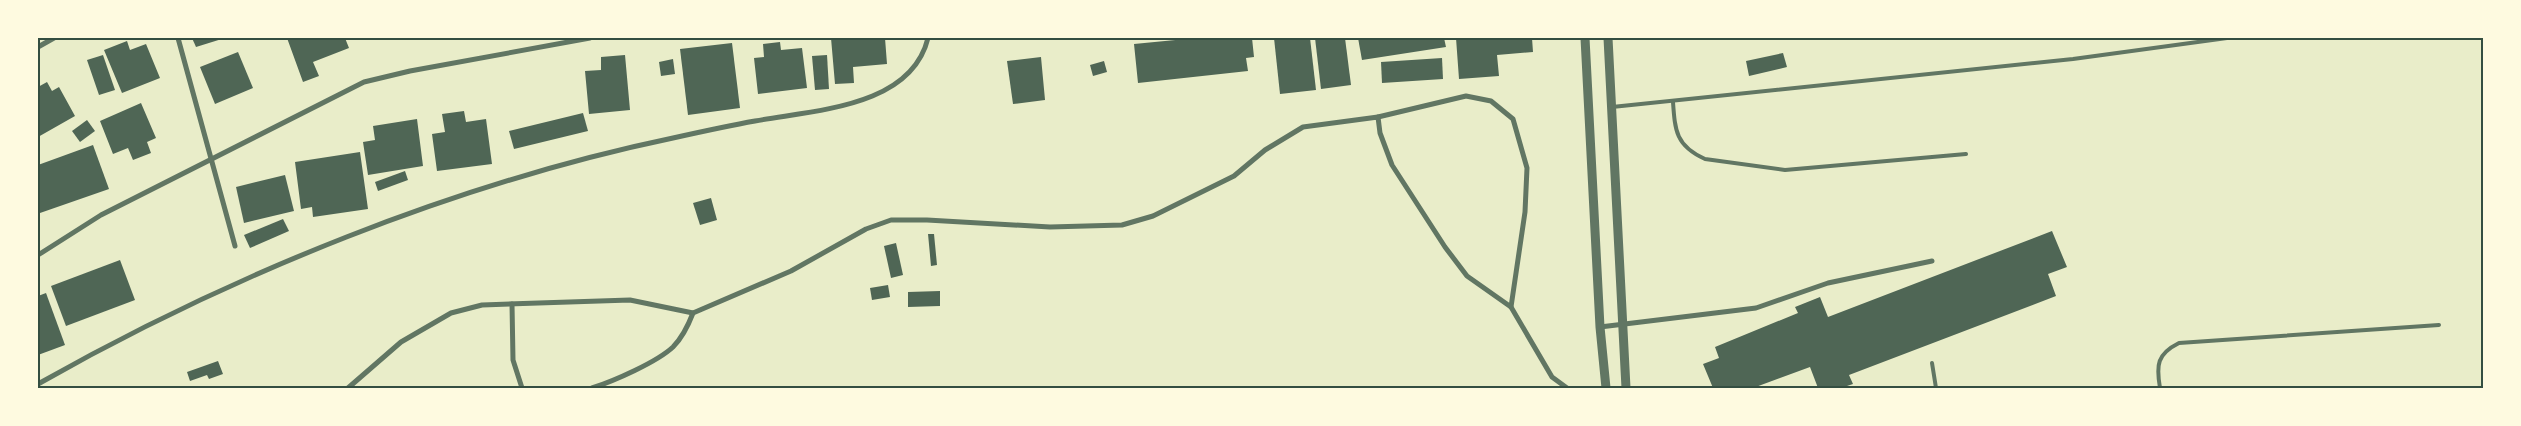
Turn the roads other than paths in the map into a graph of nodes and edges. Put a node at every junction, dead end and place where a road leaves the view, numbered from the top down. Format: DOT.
graph roads {
  1 [pos="54,38"];
  2 [pos="178,38"];
  3 [pos="590,38"];
  4 [pos="928,38"];
  5 [pos="1586,38"];
  6 [pos="1608,38"];
  7 [pos="2227,38"];
  8 [pos="38,47"];
  9 [pos="1673,102"];
  10 [pos="1612,107"];
  11 [pos="1378,117"];
  12 [pos="1966,154"];
  13 [pos="211,160"];
  14 [pos="234,246"];
  15 [pos="38,255"];
  16 [pos="1932,261"];
  17 [pos="512,304"];
  18 [pos="1511,307"];
  19 [pos="693,313"];
  20 [pos="1624,324"];
  21 [pos="2439,325"];
  22 [pos="1600,327"];
  23 [pos="1932,363"];
  24 [pos="38,384"];
  25 [pos="348,388"];
  26 [pos="522,388"];
  27 [pos="592,388"];
  28 [pos="1567,388"];
  29 [pos="1606,388"];
  30 [pos="1626,388"];
  31 [pos="1936,388"];
  32 [pos="2160,388"];
  1 -- 8 [label="street"];
  2 -- 13 [label="street"];
  3 -- 13 [label="street"];
  4 -- 24 [label="street"];
  5 -- 22 [label="street"];
  6 -- 10 [label="street"];
  7 -- 9 [label="lane"];
  9 -- 10 [label="lane"];
  9 -- 12 [label="lane"];
  10 -- 20 [label="street"];
  11 -- 18 [label="street"];
  11 -- 18 [label="street"];
  11 -- 19 [label="street"];
  13 -- 14 [label="street"];
  13 -- 15 [label="street"];
  16 -- 20 [label="street"];
  17 -- 19 [label="street"];
  17 -- 25 [label="street"];
  17 -- 26 [label="street"];
  18 -- 28 [label="street"];
  19 -- 27 [label="street"];
  20 -- 22 [label="street"];
  20 -- 30 [label="street"];
  21 -- 32 [label="lane"];
  22 -- 29 [label="street"];
  23 -- 31 [label="lane"];
}
